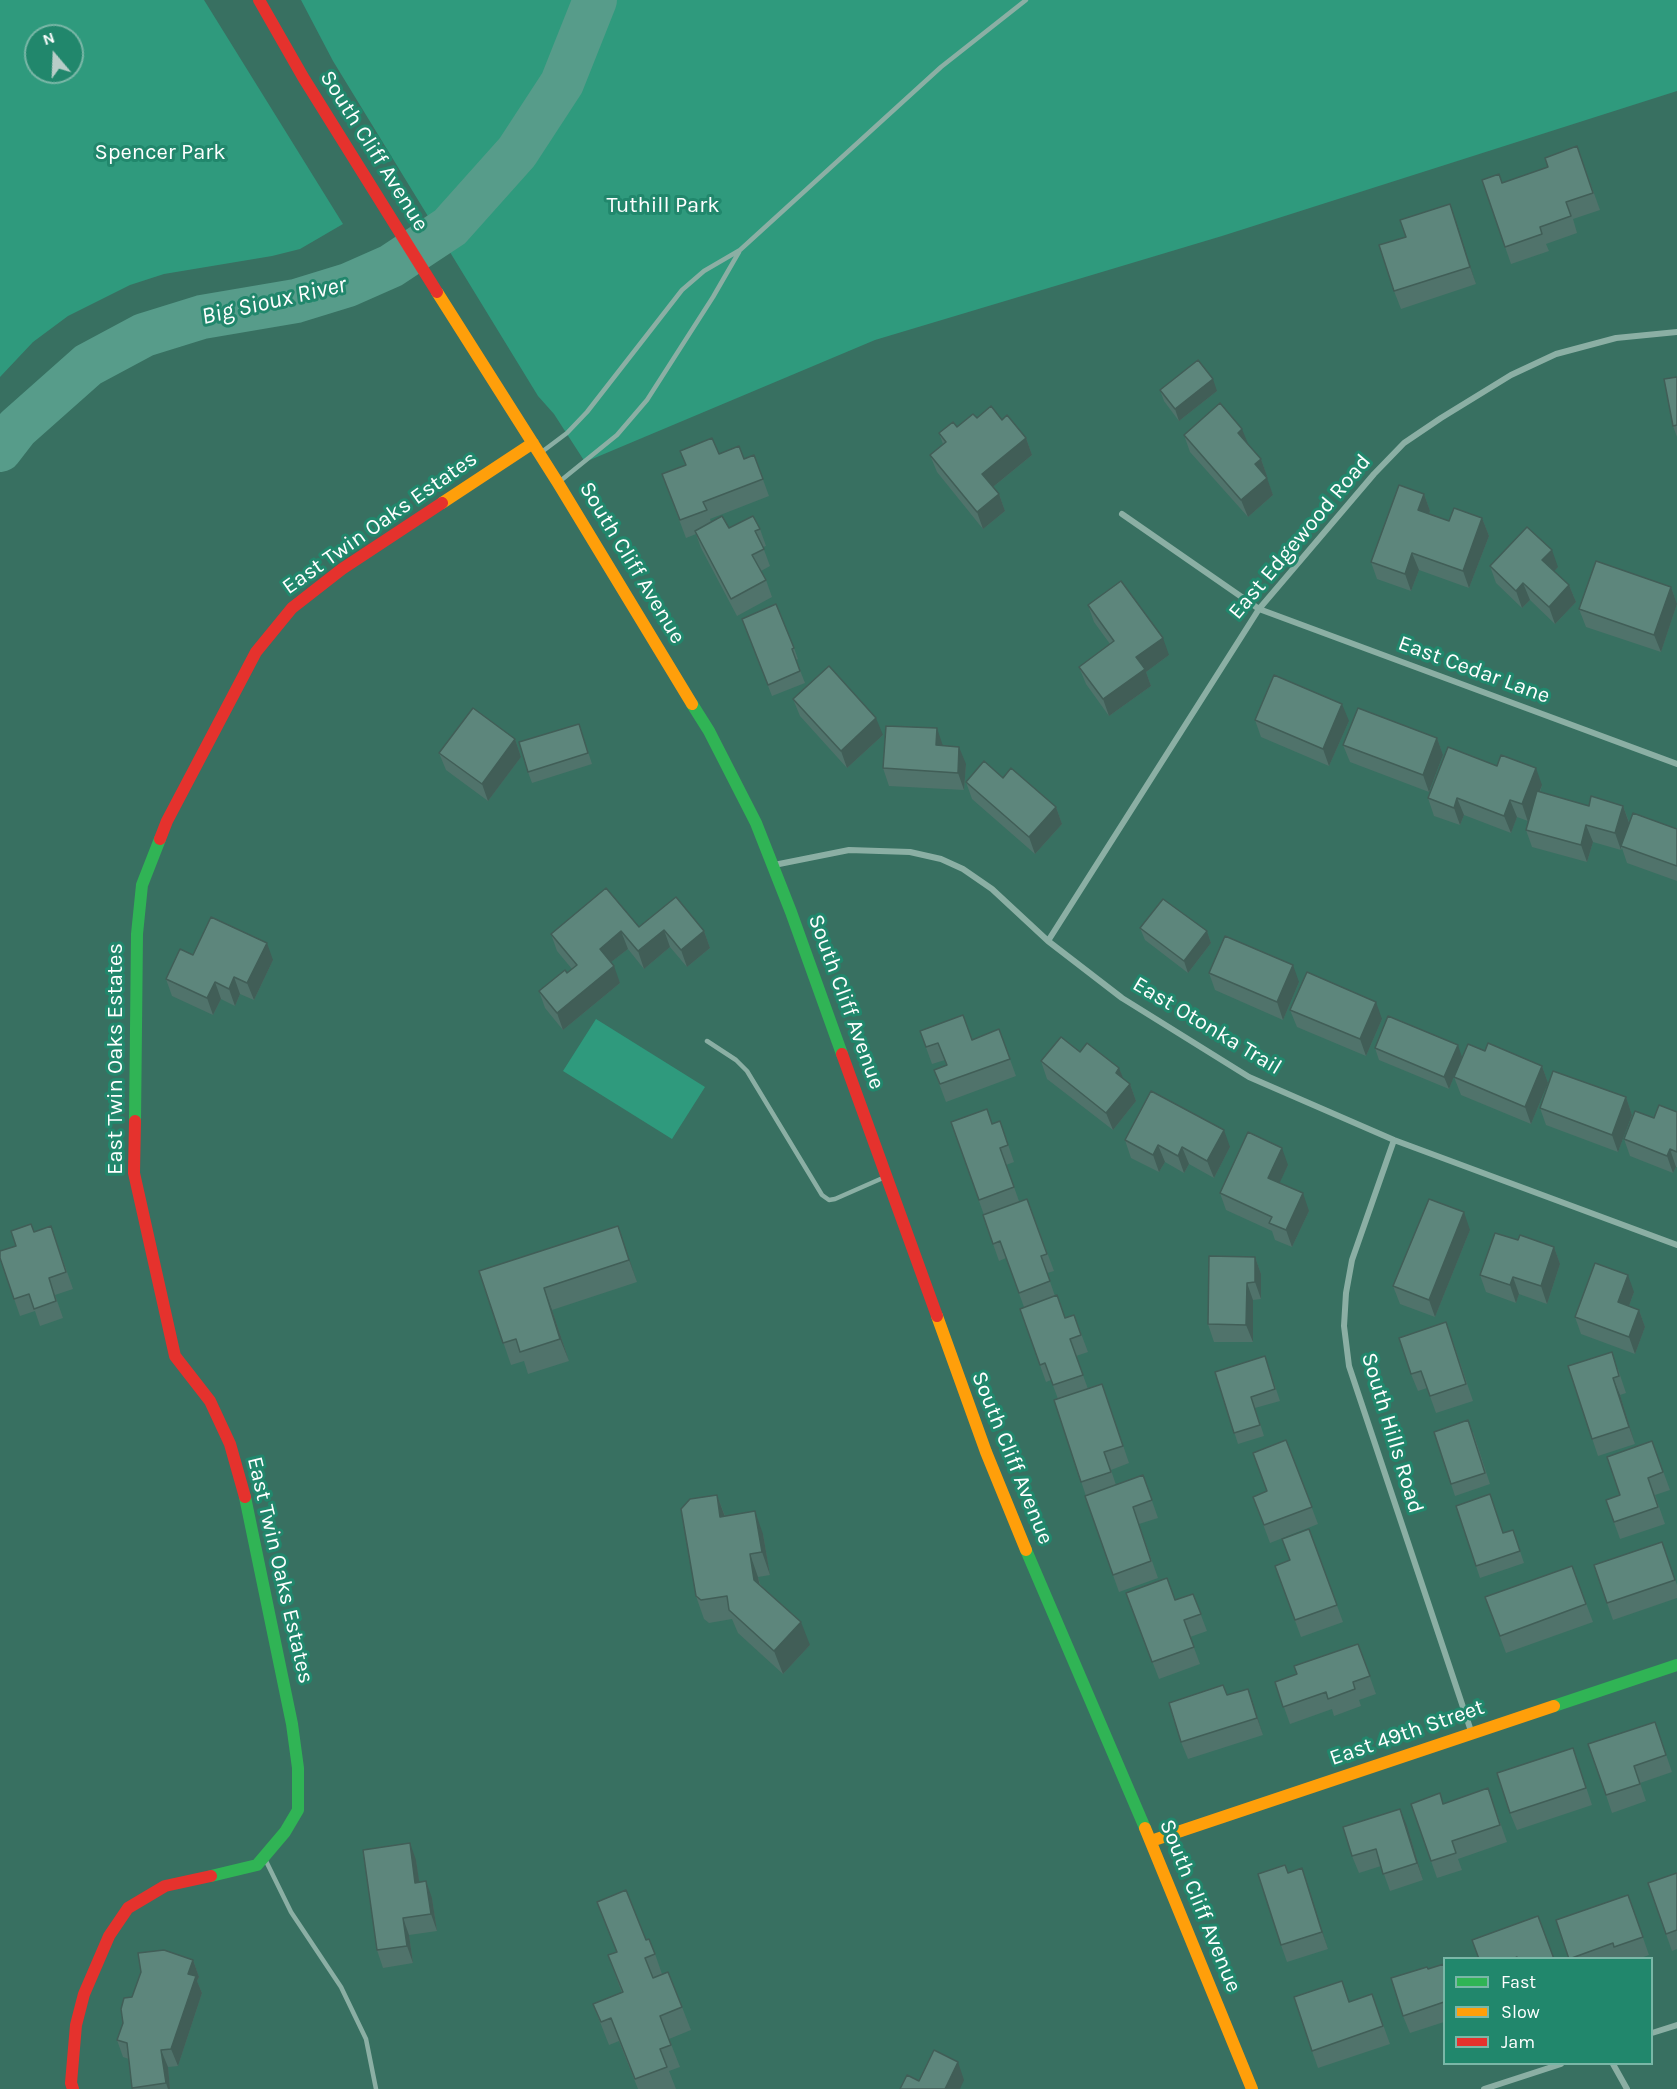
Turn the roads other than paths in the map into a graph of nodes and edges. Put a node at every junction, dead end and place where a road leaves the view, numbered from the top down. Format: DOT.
graph roads {
  1 [pos="259,0"];
  2 [pos="1026,0"];
  3 [pos="740,250"];
  4 [pos="1677,332"];
  5 [pos="536,448"];
  6 [pos="558,483"];
  7 [pos="1122,513"];
  8 [pos="1259,609"];
  9 [pos="1677,764"];
  10 [pos="774,866"];
  11 [pos="1048,941"];
  12 [pos="707,1041"];
  13 [pos="1394,1140"];
  14 [pos="886,1177"];
  15 [pos="1677,1245"];
  16 [pos="1677,1665"];
  17 [pos="1472,1734"];
  18 [pos="1151,1841"];
  19 [pos="264,1859"];
  20 [pos="1677,2025"];
  21 [pos="1653,2033"];
  22 [pos="1558,2065"];
  23 [pos="1614,2065"];
  24 [pos="73,2089"];
  25 [pos="376,2089"];
  26 [pos="1252,2089"];
  27 [pos="1484,2089"];
  28 [pos="1627,2089"];
  1 -- 5 [label="street, South Cliff Avenue"];
  2 -- 3 [label="lane"];
  3 -- 5 [label="lane"];
  3 -- 6 [label="lane"];
  4 -- 8 [label="street, East Edgewood Road"];
  5 -- 6 [label="street, South Cliff Avenue"];
  5 -- 19 [label="street, East Twin Oaks Estates"];
  6 -- 10 [label="street, South Cliff Avenue"];
  7 -- 8 [label="street, East Cedar Lane"];
  8 -- 9 [label="street, East Cedar Lane"];
  8 -- 11 [label="street, East Edgewood Road"];
  10 -- 11 [label="street, East Otonka Trail"];
  10 -- 14 [label="street, South Cliff Avenue"];
  11 -- 13 [label="street, East Otonka Trail"];
  12 -- 14 [label="lane"];
  13 -- 15 [label="street, East Otonka Trail"];
  13 -- 17 [label="street, South Hills Road"];
  14 -- 18 [label="street, South Cliff Avenue"];
  16 -- 17 [label="street, East 49th Street"];
  17 -- 18 [label="street, East 49th Street"];
  18 -- 26 [label="street, South Cliff Avenue"];
  19 -- 24 [label="street, East Twin Oaks Estates"];
  19 -- 25 [label="lane"];
  20 -- 21 [label="street"];
  22 -- 27 [label="street"];
  23 -- 28 [label="street"];
}
